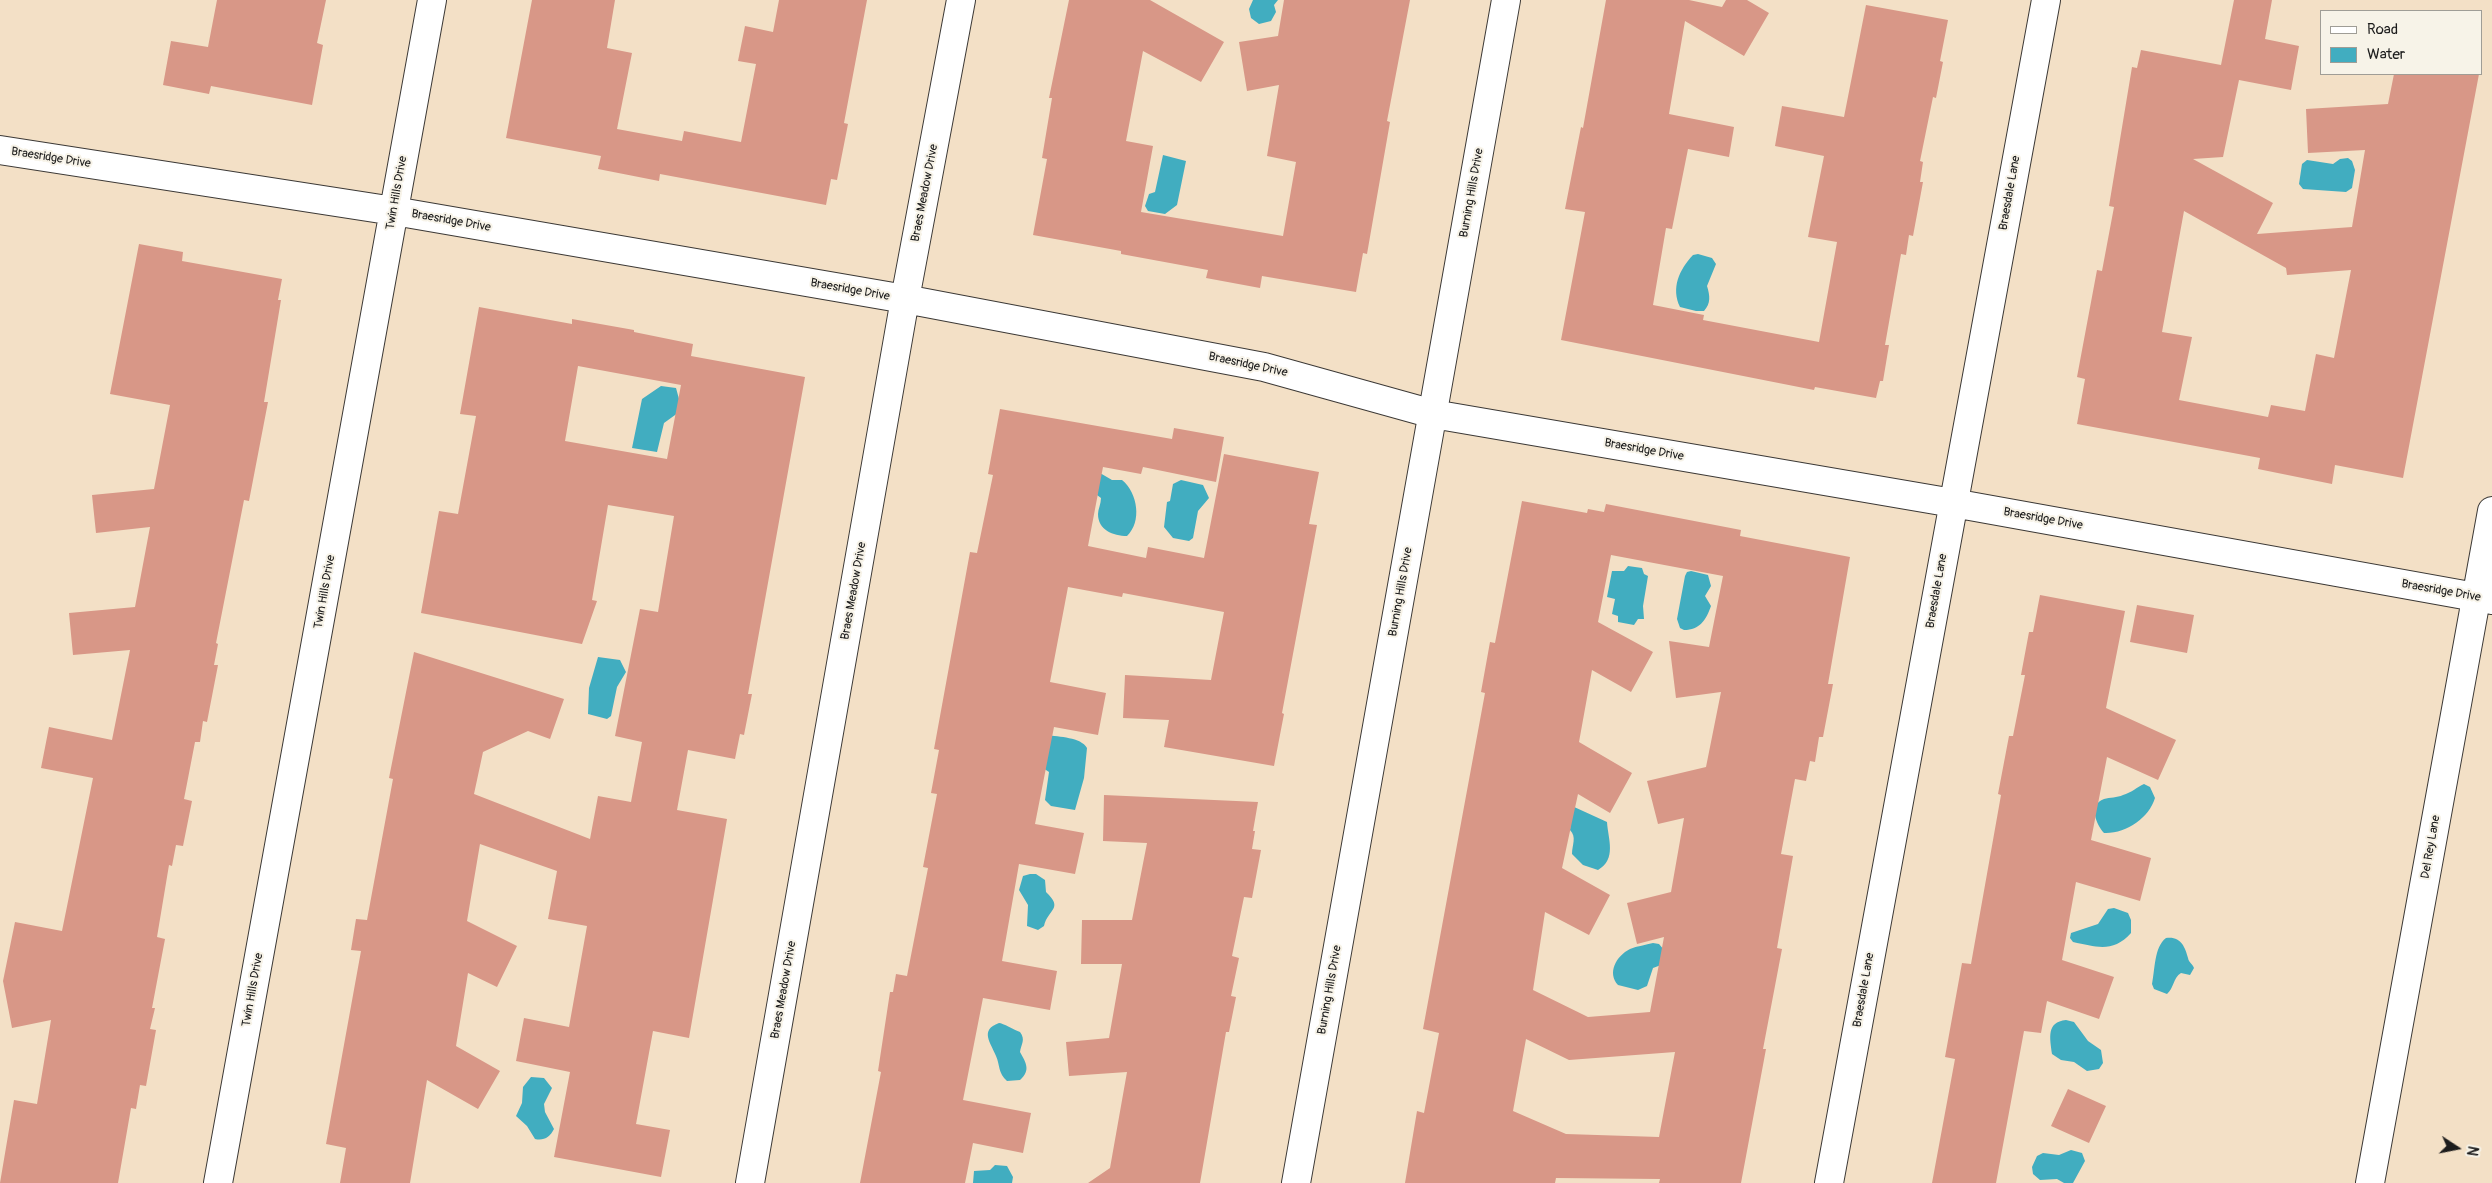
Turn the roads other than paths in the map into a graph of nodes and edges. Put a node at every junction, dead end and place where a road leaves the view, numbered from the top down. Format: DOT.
graph roads {
  1 [pos="432,0"];
  2 [pos="961,0"];
  3 [pos="1506,0"];
  4 [pos="2046,0"];
  5 [pos="0,150"];
  6 [pos="394,212"];
  7 [pos="905,299"];
  8 [pos="1432,414"];
  9 [pos="1953,503"];
  10 [pos="2492,511"];
  11 [pos="2484,599"];
  12 [pos="218,1183"];
  13 [pos="750,1183"];
  14 [pos="1296,1183"];
  15 [pos="1829,1183"];
  16 [pos="2370,1183"];
  1 -- 6 [label="street, Twin Hills Drive"];
  2 -- 7 [label="street, Braes Meadow Drive"];
  3 -- 8 [label="street, Burning Hills Drive"];
  4 -- 9 [label="street, Braesdale Lane"];
  5 -- 6 [label="street, Braesridge Drive"];
  6 -- 7 [label="street, Braesridge Drive"];
  6 -- 12 [label="street, Twin Hills Drive"];
  7 -- 8 [label="street, Braesridge Drive"];
  7 -- 13 [label="street, Braes Meadow Drive"];
  8 -- 9 [label="street, Braesridge Drive"];
  8 -- 14 [label="street, Burning Hills Drive"];
  9 -- 11 [label="street, Braesridge Drive"];
  9 -- 15 [label="street, Braesdale Lane"];
  10 -- 11 [label="street, Del Rey Lane"];
  11 -- 16 [label="street, Del Rey Lane"];
}
